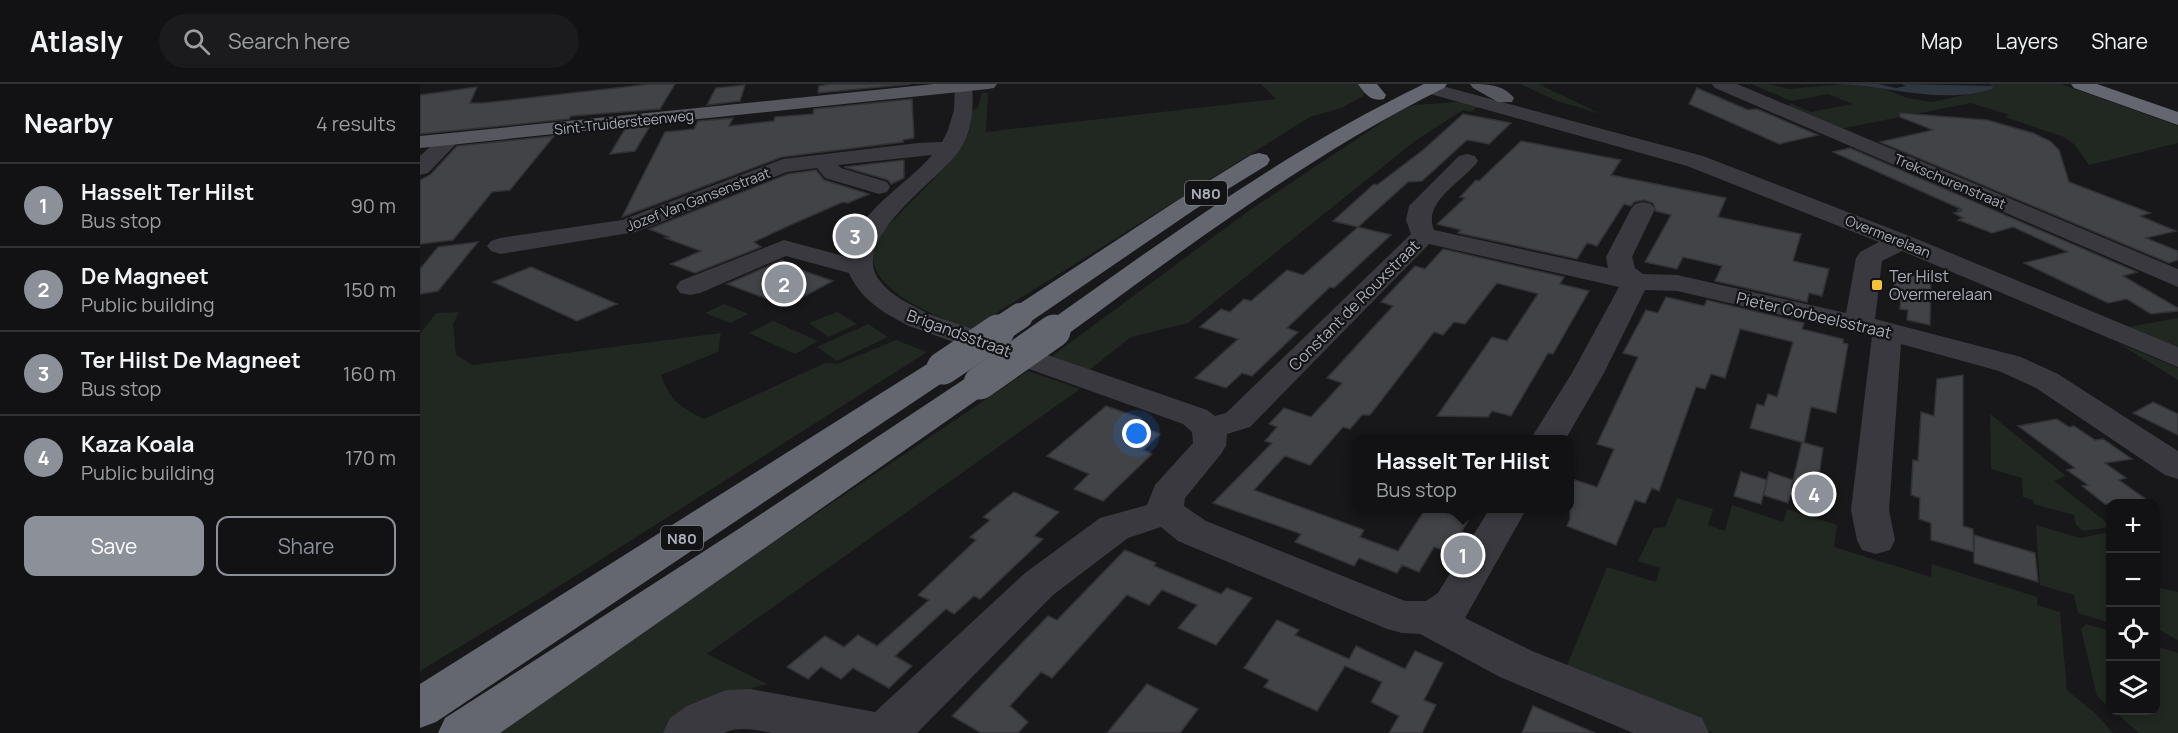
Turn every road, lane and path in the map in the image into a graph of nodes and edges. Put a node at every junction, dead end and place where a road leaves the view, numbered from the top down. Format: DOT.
graph roads {
  1 [pos="1451,84"];
  2 [pos="1721,84"];
  3 [pos="2080,84"];
  4 [pos="2117,84"];
  5 [pos="994,85"];
  6 [pos="963,88"];
  7 [pos="1403,89"];
  8 [pos="943,90"];
  9 [pos="1475,91"];
  10 [pos="1505,98"];
  11 [pos="2178,105"];
  12 [pos="2178,118"];
  13 [pos="961,122"];
  14 [pos="450,139"];
  15 [pos="420,142"];
  16 [pos="950,148"];
  17 [pos="823,161"];
  18 [pos="1467,161"];
  19 [pos="1695,161"];
  20 [pos="420,168"];
  21 [pos="879,186"];
  22 [pos="1643,209"];
  23 [pos="1424,236"];
  24 [pos="1903,242"];
  25 [pos="500,246"];
  26 [pos="860,268"];
  27 [pos="2178,279"];
  28 [pos="1637,282"];
  29 [pos="690,287"];
  30 [pos="1873,328"];
  31 [pos="2178,358"];
  32 [pos="1209,429"];
  33 [pos="1550,435"];
  34 [pos="2178,467"];
  35 [pos="1167,512"];
  36 [pos="1506,513"];
  37 [pos="1876,540"];
  38 [pos="1426,618"];
  39 [pos="420,708"];
  40 [pos="462,733"];
  41 [pos="687,733"];
  42 [pos="878,733"];
  43 [pos="885,733"];
  44 [pos="1685,733"];
  1 -- 10 [label="street, Overmerelaan"];
  2 -- 27 [label="street, Trekschurenstraat"];
  3 -- 12 [label="highway"];
  4 -- 11 [label="highway"];
  5 -- 6 [label="main road, Sint-Truidersteenweg"];
  6 -- 8 [label="main road, Sint-Truidersteenweg"];
  6 -- 13 [label="street"];
  7 -- 9 [label="street, Overmerelaan"];
  7 -- 9 [label="street, Overmerelaan"];
  7 -- 39 [label="highway, N80, bridge"];
  7 -- 40 [label="highway, N80, bridge"];
  8 -- 13 [label="street"];
  8 -- 14 [label="main road, Sint-Truidersteenweg"];
  9 -- 10 [label="main road"];
  9 -- 19 [label="street, Overmerelaan"];
  10 -- 19 [label="street, Overmerelaan"];
  13 -- 16 [label="street"];
  14 -- 15 [label="main road, Sint-Truidersteenweg"];
  14 -- 20 [label="street"];
  16 -- 17 [label="street, Jozef Van Gansenstraat"];
  16 -- 26 [label="street"];
  17 -- 21 [label="street"];
  17 -- 25 [label="street, Jozef Van Gansenstraat"];
  18 -- 23 [label="street, Constant de Rouxstraat"];
  19 -- 24 [label="street, Overmerelaan"];
  22 -- 28 [label="street"];
  23 -- 28 [label="street, Pieter Corbeelsstraat"];
  23 -- 32 [label="street, Constant de Rouxstraat"];
  24 -- 30 [label="street"];
  24 -- 31 [label="street, Overmerelaan"];
  26 -- 29 [label="street"];
  26 -- 32 [label="street, Brigandsstraat"];
  28 -- 30 [label="street, Pieter Corbeelsstraat"];
  28 -- 33 [label="street"];
  30 -- 34 [label="street, Pieter Corbeelsstraat"];
  30 -- 37 [label="street"];
  32 -- 35 [label="street"];
  35 -- 38 [label="street"];
  35 -- 43 [label="street"];
  36 -- 38 [label="street"];
  38 -- 44 [label="street"];
  41 -- 42 [label="street"];
}
